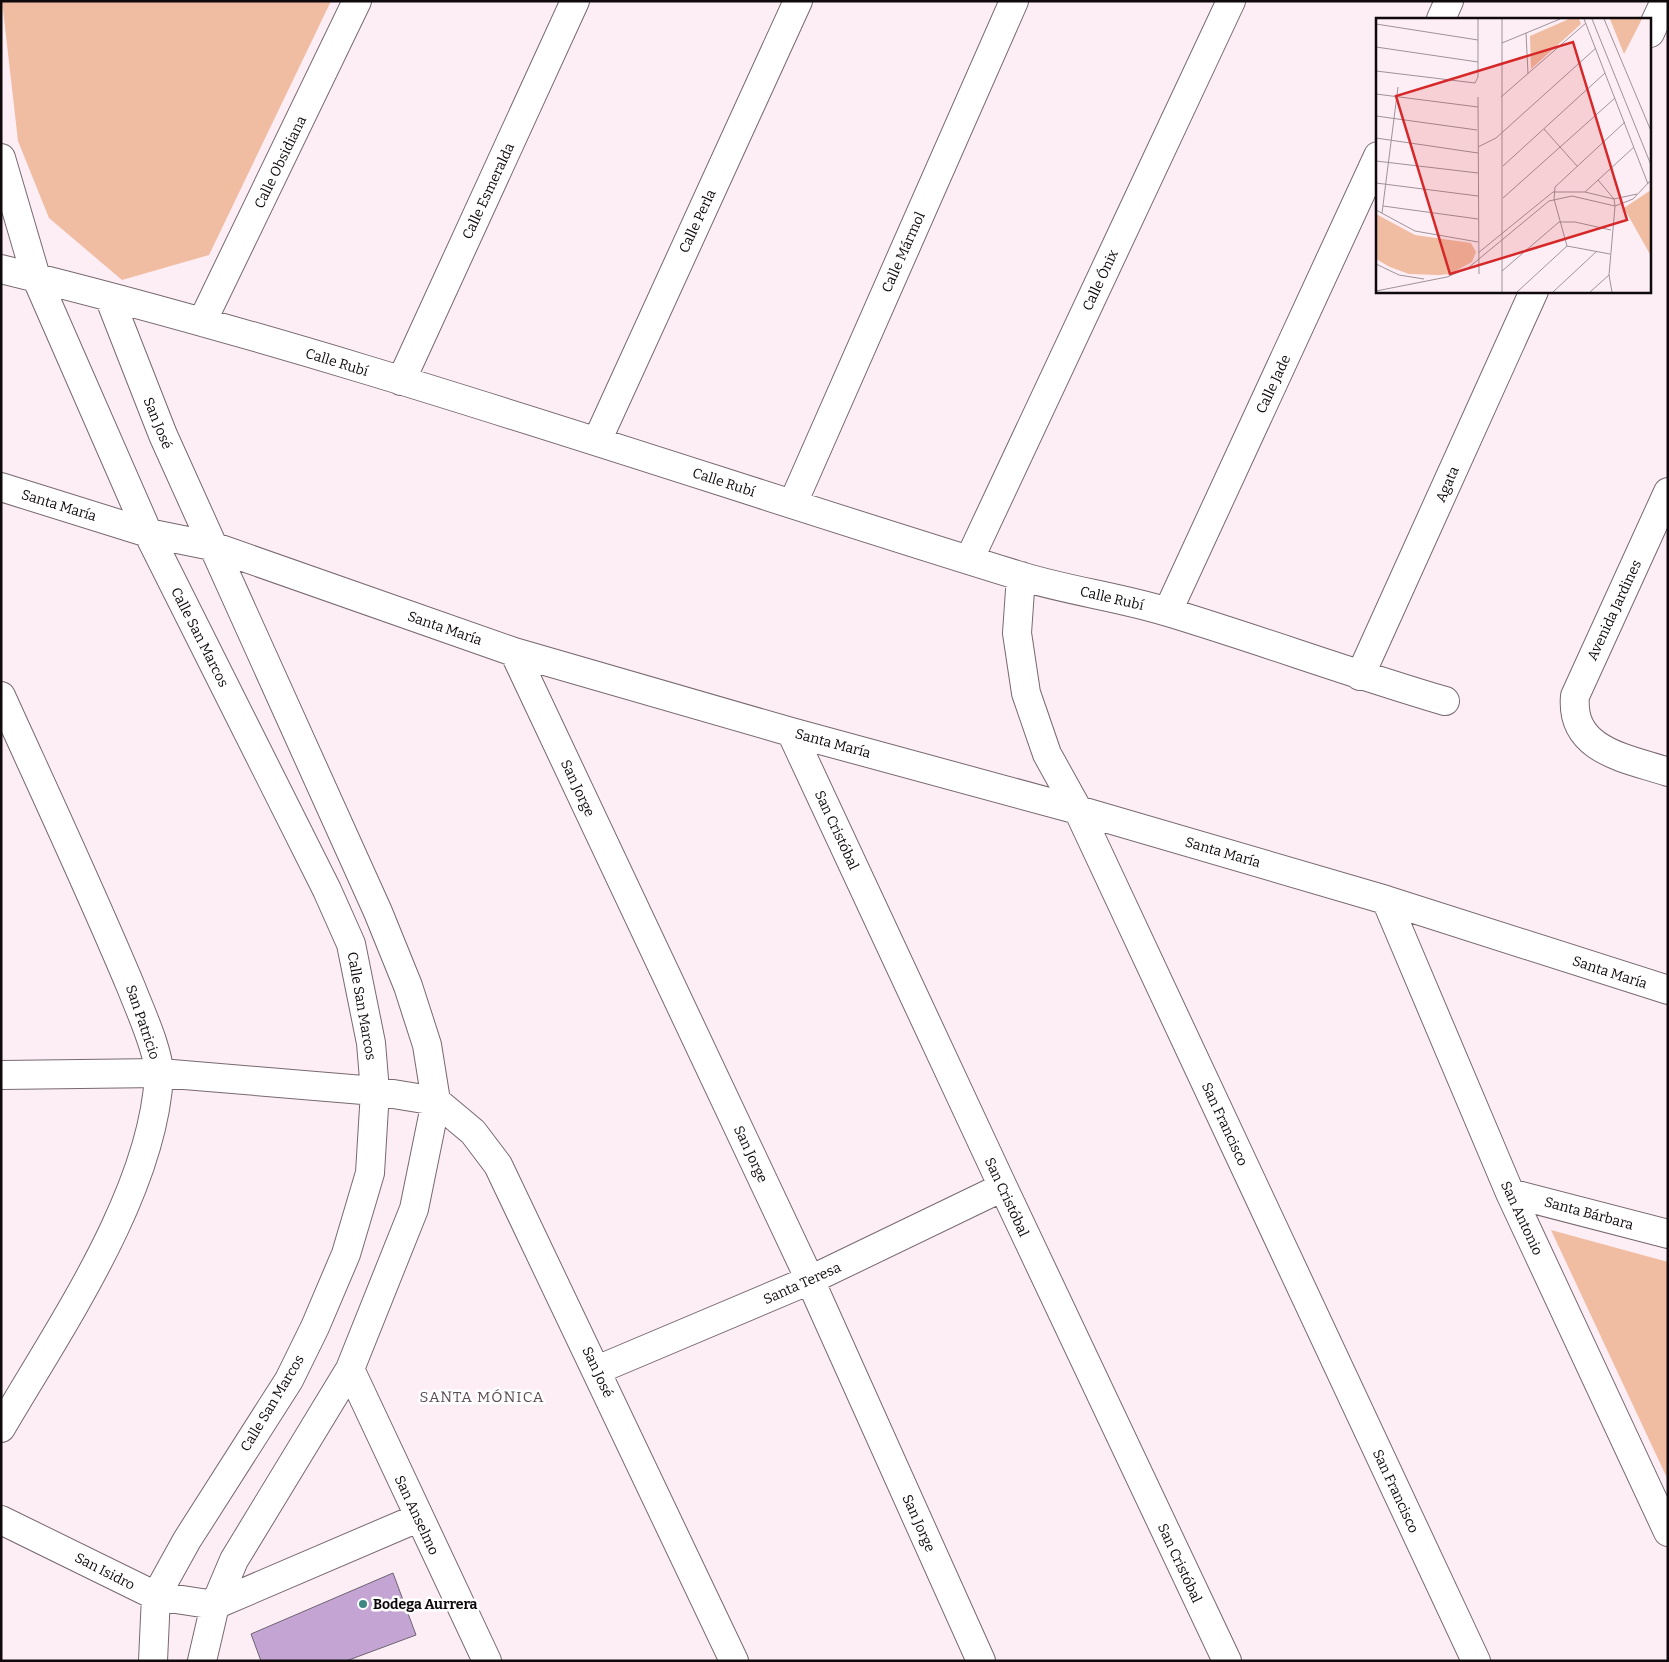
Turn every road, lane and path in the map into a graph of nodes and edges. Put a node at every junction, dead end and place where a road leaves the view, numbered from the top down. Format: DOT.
graph roads {
  1 [pos="358,1"];
  2 [pos="575,1"];
  3 [pos="798,1"];
  4 [pos="1014,1"];
  5 [pos="1231,1"];
  6 [pos="1449,1"];
  7 [pos="1441,18"];
  8 [pos="1,158"];
  9 [pos="1376,160"];
  10 [pos="1,269"];
  11 [pos="36,277"];
  12 [pos="1534,292"];
  13 [pos="109,297"];
  14 [pos="202,322"];
  15 [pos="401,381"];
  16 [pos="596,441"];
  17 [pos="1,487"];
  18 [pos="1668,492"];
  19 [pos="793,503"];
  20 [pos="148,533"];
  21 [pos="212,546"];
  22 [pos="970,560"];
  23 [pos="1021,576"];
  24 [pos="1168,611"];
  25 [pos="514,652"];
  26 [pos="1360,676"];
  27 [pos="1,696"];
  28 [pos="1445,701"];
  29 [pos="791,732"];
  30 [pos="1668,772"];
  31 [pos="1078,810"];
  32 [pos="1386,900"];
  33 [pos="1668,990"];
  34 [pos="160,1073"];
  35 [pos="1,1076"];
  36 [pos="375,1091"];
  37 [pos="436,1102"];
  38 [pos="1002,1187"];
  39 [pos="1510,1193"];
  40 [pos="1668,1234"];
  41 [pos="810,1280"];
  42 [pos="350,1369"];
  43 [pos="597,1370"];
  44 [pos="1,1428"];
  45 [pos="418,1518"];
  46 [pos="1,1520"];
  47 [pos="1668,1532"];
  48 [pos="156,1596"];
  49 [pos="215,1605"];
  50 [pos="153,1661"];
  51 [pos="202,1661"];
  52 [pos="487,1661"];
  53 [pos="734,1661"];
  54 [pos="981,1661"];
  55 [pos="1226,1661"];
  56 [pos="1476,1661"];
  1 -- 14 [label="street, Calle Obsidiana"];
  2 -- 15 [label="street, Calle Esmeralda"];
  3 -- 16 [label="street, Calle Perla"];
  4 -- 19 [label="street, Calle Mármol"];
  5 -- 22 [label="street, Calle Ónix"];
  6 -- 7 [label="street"];
  8 -- 11 [label="street, Calle San Marcos"];
  9 -- 24 [label="street, Calle Jade"];
  10 -- 11 [label="street, Calle Rubí"];
  11 -- 13 [label="street, Calle Rubí"];
  11 -- 20 [label="street, Calle San Marcos"];
  12 -- 26 [label="street, Agata"];
  13 -- 14 [label="street, Calle Rubí"];
  13 -- 21 [label="street, San José"];
  14 -- 15 [label="street, Calle Rubí"];
  15 -- 16 [label="street, Calle Rubí"];
  16 -- 19 [label="street, Calle Rubí"];
  17 -- 20 [label="street, Santa María"];
  18 -- 30 [label="street, Avenida Jardines"];
  19 -- 22 [label="street, Calle Rubí"];
  20 -- 21 [label="street, Santa María"];
  20 -- 36 [label="street, Calle San Marcos"];
  21 -- 25 [label="street, Santa María"];
  21 -- 37 [label="street"];
  22 -- 23 [label="street, Calle Rubí"];
  23 -- 24 [label="street, Calle Rubí"];
  23 -- 31 [label="street, San Francisco"];
  24 -- 26 [label="street, Calle Rubí"];
  25 -- 29 [label="street, Santa María"];
  25 -- 41 [label="street, San Jorge"];
  26 -- 28 [label="street, Calle Rubí"];
  27 -- 34 [label="street, San Patricio"];
  29 -- 31 [label="street, Santa María"];
  29 -- 38 [label="street, San Cristóbal"];
  31 -- 32 [label="street, Santa María"];
  31 -- 56 [label="street, San Francisco"];
  32 -- 33 [label="street, Santa María"];
  32 -- 39 [label="street, San Antonio"];
  34 -- 35 [label="street"];
  34 -- 36 [label="street"];
  34 -- 44 [label="street, San Patricio"];
  36 -- 37 [label="street"];
  36 -- 48 [label="street, Calle San Marcos"];
  37 -- 42 [label="street"];
  37 -- 43 [label="street, San José"];
  38 -- 41 [label="street, Santa Teresa"];
  38 -- 55 [label="street, San Cristóbal"];
  39 -- 40 [label="street, Santa Bárbara"];
  39 -- 47 [label="street, San Antonio"];
  41 -- 43 [label="street, Santa Teresa"];
  41 -- 54 [label="street, San Jorge"];
  42 -- 45 [label="street, San Anselmo"];
  42 -- 49 [label="street"];
  43 -- 53 [label="street, San José"];
  45 -- 49 [label="street"];
  45 -- 52 [label="street, San Anselmo"];
  46 -- 48 [label="street, San Isidro"];
  48 -- 49 [label="street, San Isidro"];
  48 -- 50 [label="street, Calle San Marcos"];
  49 -- 51 [label="street"];
}
